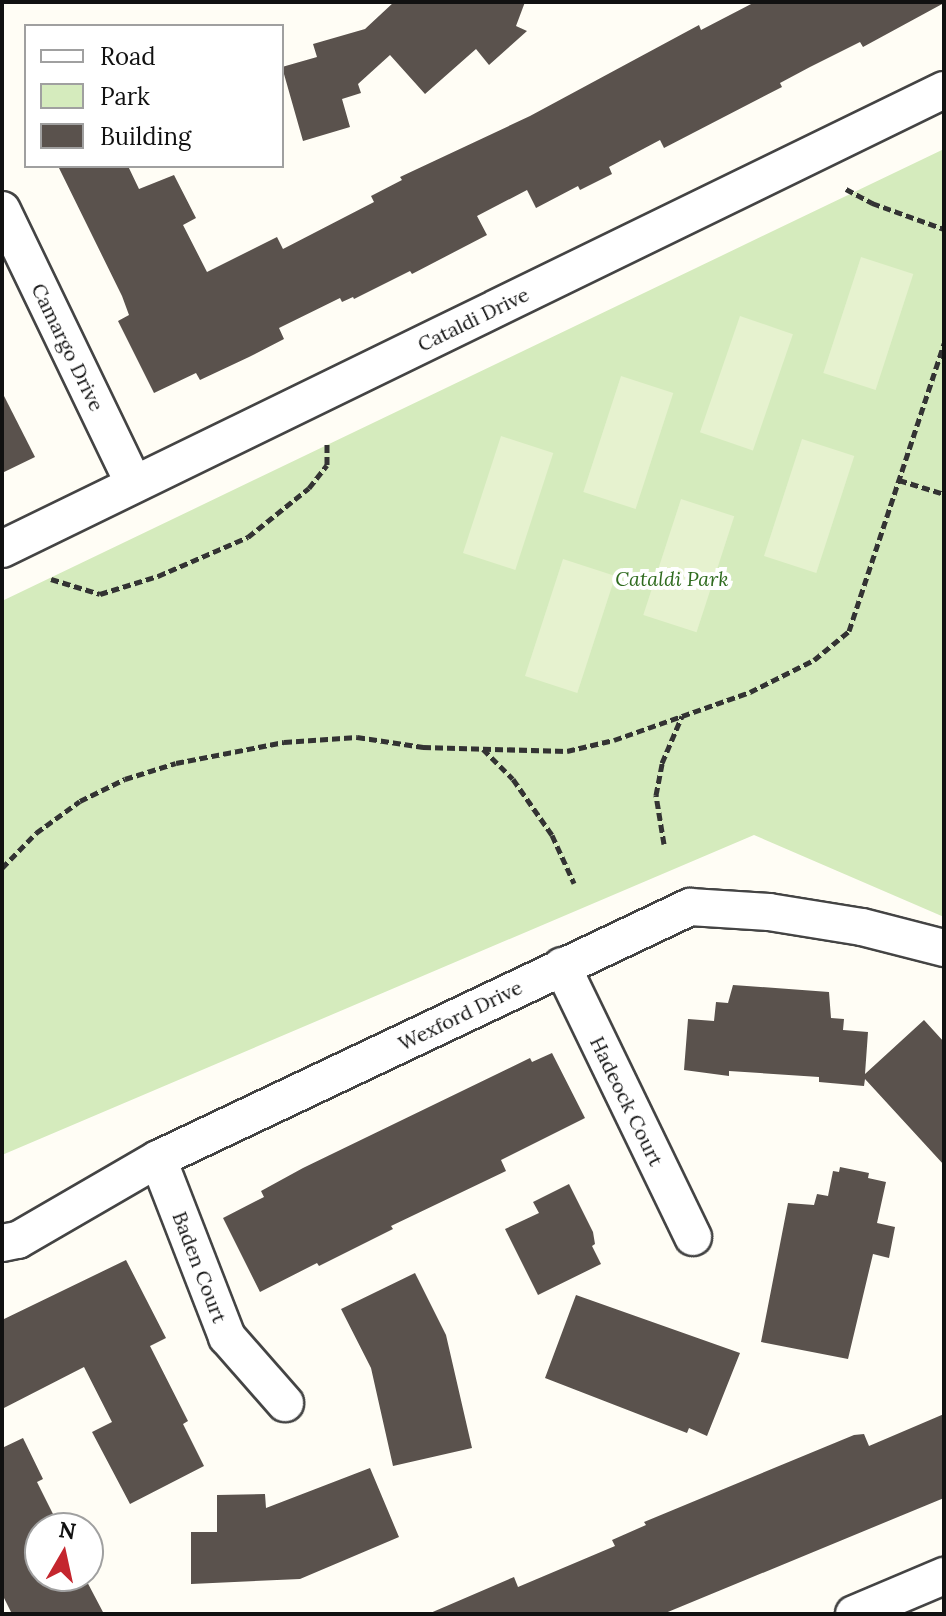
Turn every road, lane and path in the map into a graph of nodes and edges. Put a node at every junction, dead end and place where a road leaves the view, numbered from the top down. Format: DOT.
graph roads {
  1 [pos="944,90"];
  2 [pos="846,189"];
  3 [pos="2,210"];
  4 [pos="944,229"];
  5 [pos="944,343"];
  6 [pos="327,444"];
  7 [pos="899,480"];
  8 [pos="134,484"];
  9 [pos="944,494"];
  10 [pos="2,549"];
  11 [pos="51,579"];
  12 [pos="682,715"];
  13 [pos="483,748"];
  14 [pos="664,844"];
  15 [pos="2,868"];
  16 [pos="574,883"];
  17 [pos="944,948"];
  18 [pos="562,966"];
  19 [pos="158,1159"];
  20 [pos="693,1237"];
  21 [pos="2,1243"];
  22 [pos="285,1403"];
  23 [pos="944,1576"];
  24 [pos="897,1606"];
  25 [pos="854,1614"];
  1 -- 8 [label="street, Cataldi Drive"];
  2 -- 4 [label="path"];
  3 -- 8 [label="street, Camargo Drive"];
  5 -- 7 [label="path"];
  6 -- 11 [label="path"];
  7 -- 9 [label="path"];
  7 -- 12 [label="path"];
  8 -- 10 [label="street, Cataldi Drive"];
  12 -- 13 [label="path"];
  12 -- 14 [label="path"];
  13 -- 15 [label="path"];
  13 -- 16 [label="path"];
  17 -- 18 [label="street, Wexford Drive"];
  18 -- 19 [label="street, Wexford Drive"];
  18 -- 20 [label="street, Hadeock Court"];
  19 -- 21 [label="street, Wexford Drive"];
  19 -- 22 [label="street, Baden Court"];
  23 -- 24 [label="street"];
  24 -- 25 [label="street"];
}
